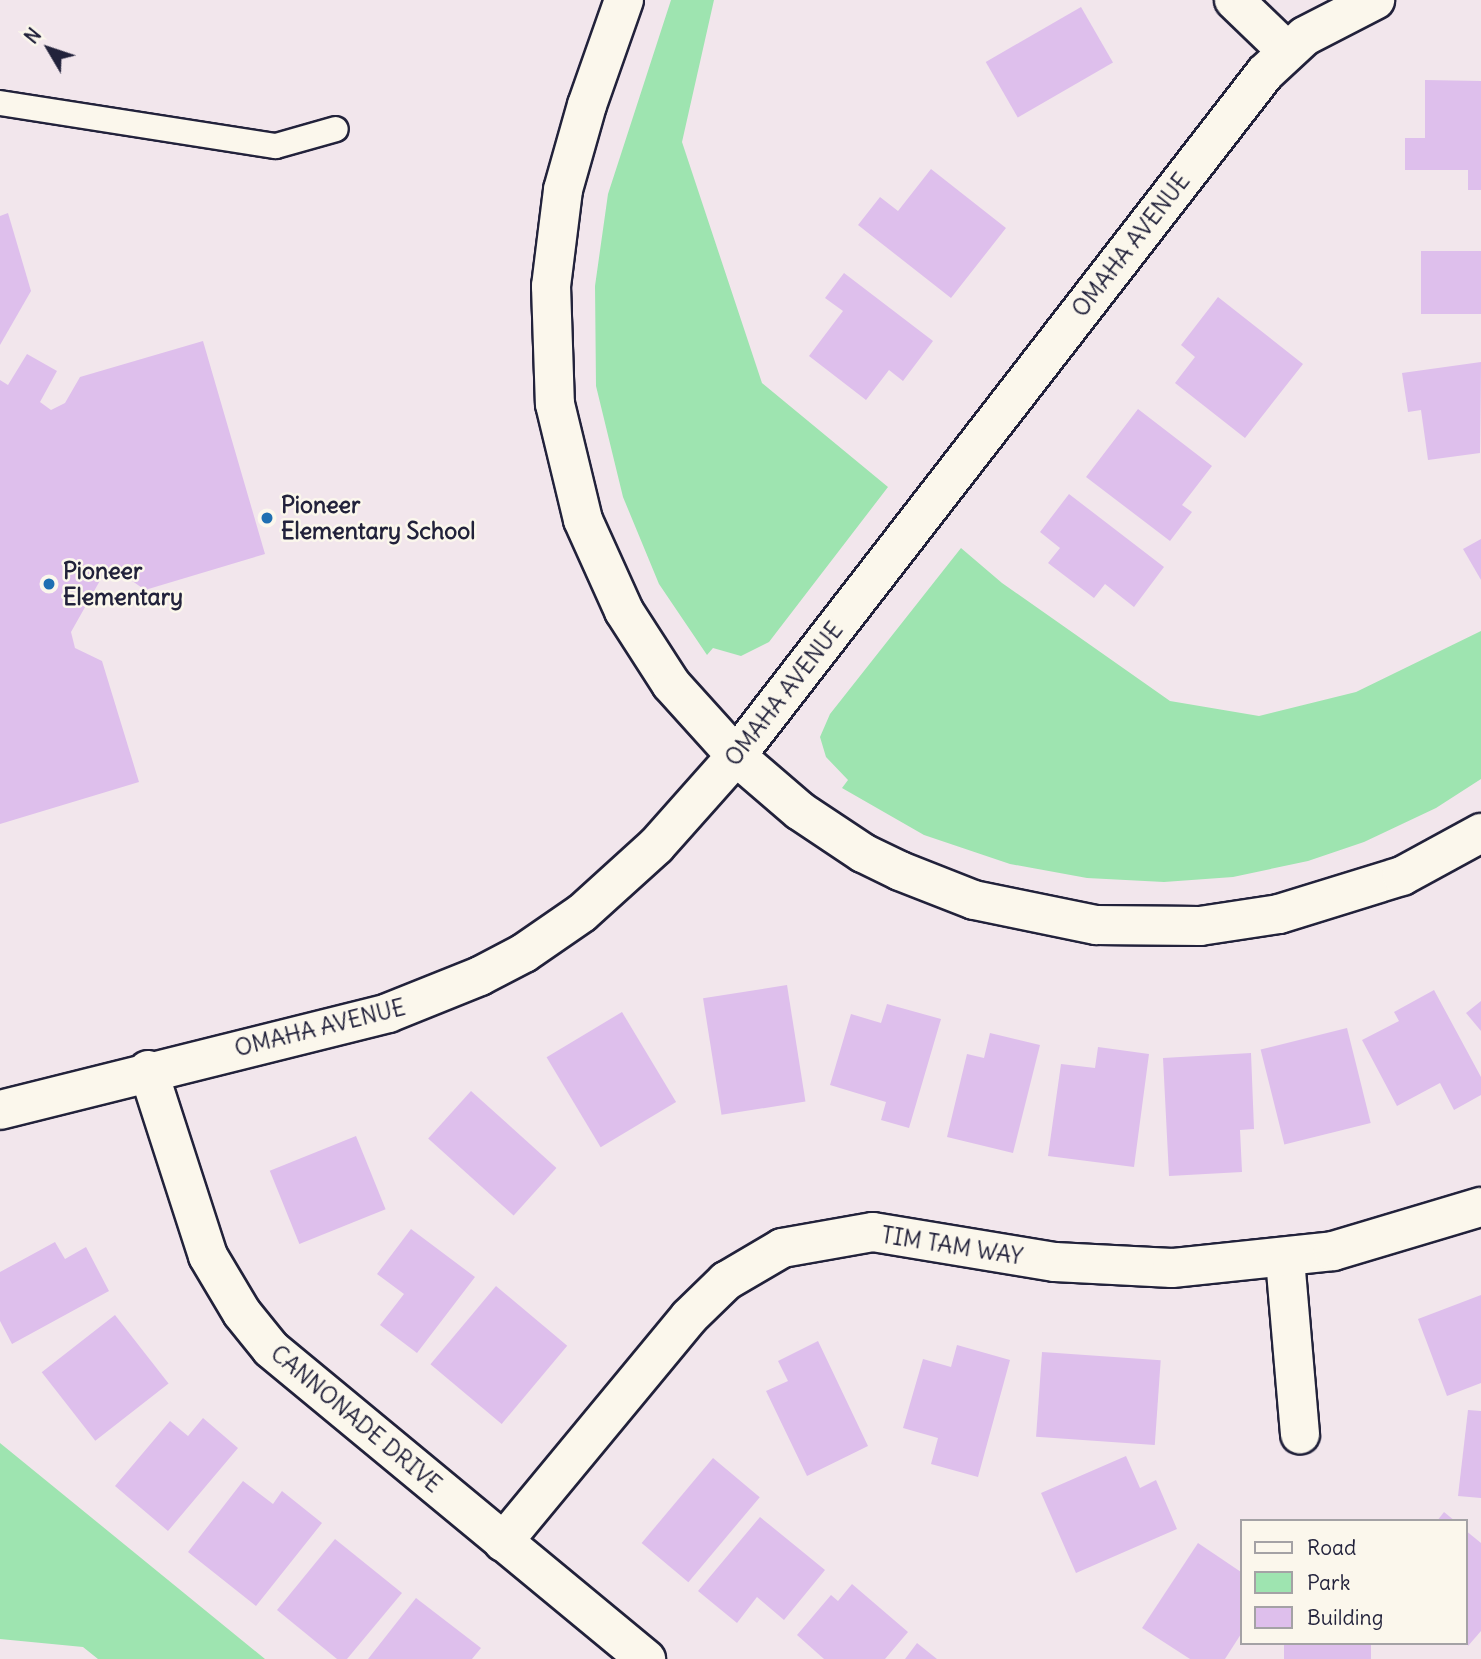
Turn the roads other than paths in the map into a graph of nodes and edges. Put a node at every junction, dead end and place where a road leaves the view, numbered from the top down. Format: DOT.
graph roads {
  1 [pos="624,0"];
  2 [pos="1234,0"];
  3 [pos="1375,0"];
  4 [pos="1287,51"];
  5 [pos="0,103"];
  6 [pos="336,130"];
  7 [pos="736,756"];
  8 [pos="1481,833"];
  9 [pos="148,1070"];
  10 [pos="0,1110"];
  11 [pos="1481,1207"];
  12 [pos="1284,1259"];
  13 [pos="1300,1434"];
  14 [pos="503,1542"];
  15 [pos="646,1659"];
  1 -- 7 [label="street"];
  2 -- 4 [label="street"];
  3 -- 4 [label="street, OMAHA AVENUE"];
  4 -- 7 [label="street, OMAHA AVENUE"];
  5 -- 6 [label="lane"];
  7 -- 8 [label="street"];
  7 -- 9 [label="street, OMAHA AVENUE"];
  9 -- 10 [label="street, OMAHA AVENUE"];
  9 -- 14 [label="street, CANNONADE DRIVE"];
  11 -- 12 [label="street, TIM TAM WAY"];
  12 -- 13 [label="street"];
  12 -- 14 [label="street, TIM TAM WAY"];
  14 -- 15 [label="street, CANNONADE DRIVE"];
}
